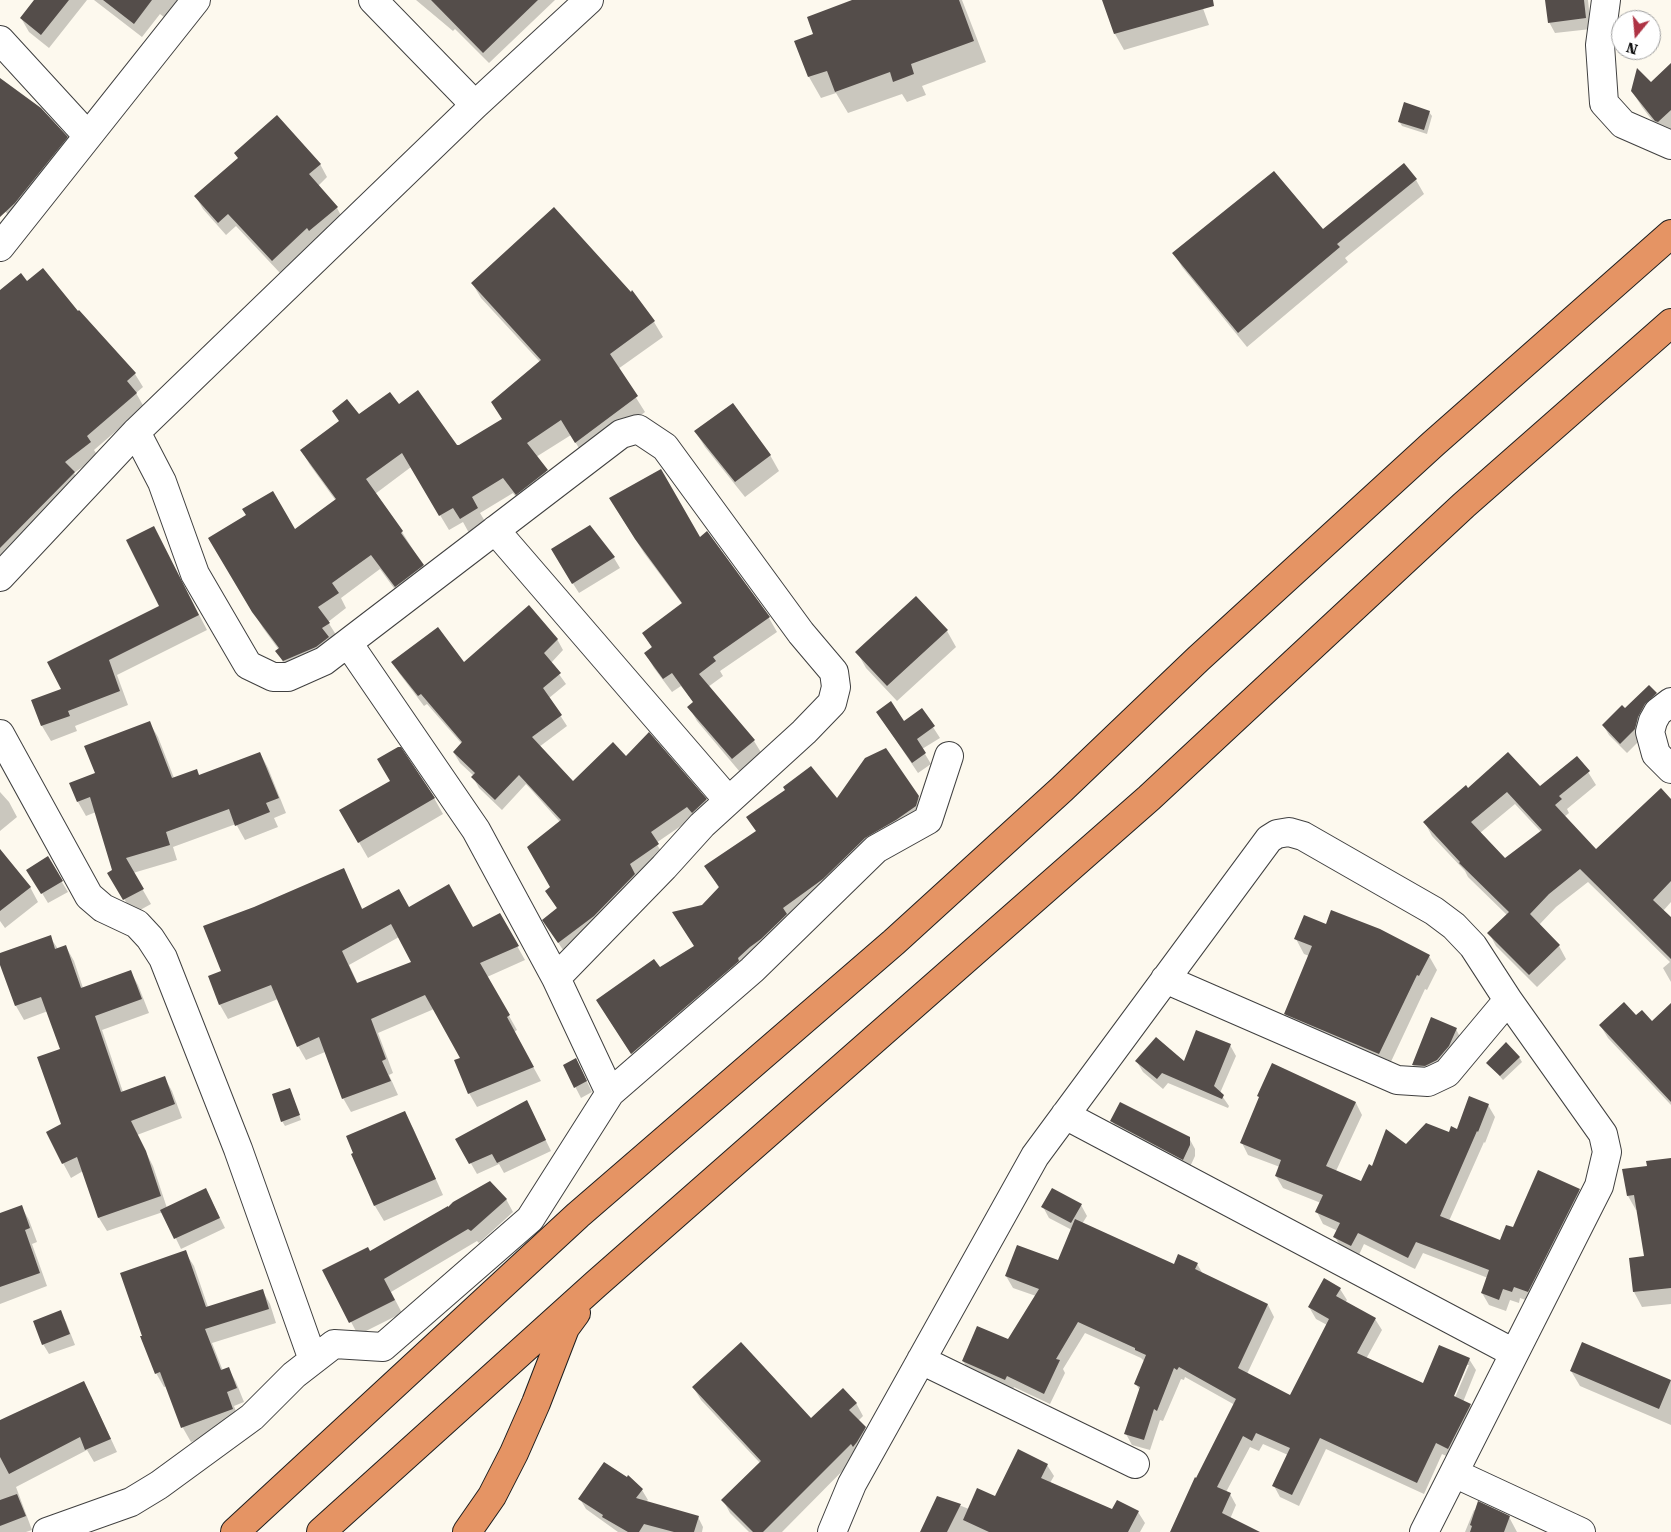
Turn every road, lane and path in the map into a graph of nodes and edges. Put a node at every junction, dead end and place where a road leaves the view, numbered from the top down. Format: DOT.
graph roads {
  1 [pos="196,0"];
  2 [pos="373,0"];
  3 [pos="589,0"];
  4 [pos="1606,0"];
  5 [pos="0,40"];
  6 [pos="475,105"];
  7 [pos="88,136"];
  8 [pos="1671,145"];
  9 [pos="1671,234"];
  10 [pos="0,247"];
  11 [pos="1671,323"];
  12 [pos="136,432"];
  13 [pos="495,530"];
  14 [pos="0,577"];
  15 [pos="348,643"];
  16 [pos="1671,702"];
  17 [pos="0,734"];
  18 [pos="949,756"];
  19 [pos="1671,769"];
  20 [pos="728,800"];
  21 [pos="556,978"];
  22 [pos="1165,979"];
  23 [pos="1508,1000"];
  24 [pos="610,1093"];
  25 [pos="1065,1115"];
  26 [pos="596,1284"];
  27 [pos="1514,1353"];
  28 [pos="313,1360"];
  29 [pos="921,1360"];
  30 [pos="1135,1464"];
  31 [pos="1454,1473"];
  32 [pos="238,1528"];
  33 [pos="47,1532"];
  34 [pos="321,1532"];
  35 [pos="467,1532"];
  36 [pos="832,1532"];
  37 [pos="1424,1532"];
  38 [pos="1581,1532"];
  1 -- 7 [label="street"];
  2 -- 6 [label="street"];
  3 -- 6 [label="street"];
  4 -- 8 [label="street"];
  5 -- 7 [label="street"];
  6 -- 12 [label="street"];
  7 -- 10 [label="street"];
  9 -- 32 [label="highway"];
  11 -- 26 [label="highway"];
  12 -- 14 [label="street"];
  12 -- 15 [label="street"];
  13 -- 15 [label="street"];
  13 -- 20 [label="street"];
  13 -- 20 [label="street"];
  15 -- 21 [label="street"];
  16 -- 19 [label="street"];
  17 -- 28 [label="street"];
  18 -- 24 [label="street"];
  20 -- 21 [label="street"];
  21 -- 24 [label="street"];
  22 -- 23 [label="street"];
  22 -- 23 [label="street"];
  22 -- 25 [label="street"];
  23 -- 27 [label="street"];
  24 -- 28 [label="street"];
  25 -- 27 [label="street"];
  25 -- 29 [label="street"];
  26 -- 34 [label="highway"];
  26 -- 35 [label="highway"];
  27 -- 31 [label="street"];
  28 -- 33 [label="street"];
  29 -- 30 [label="street"];
  29 -- 36 [label="street"];
  31 -- 37 [label="street"];
  31 -- 38 [label="street"];
}
